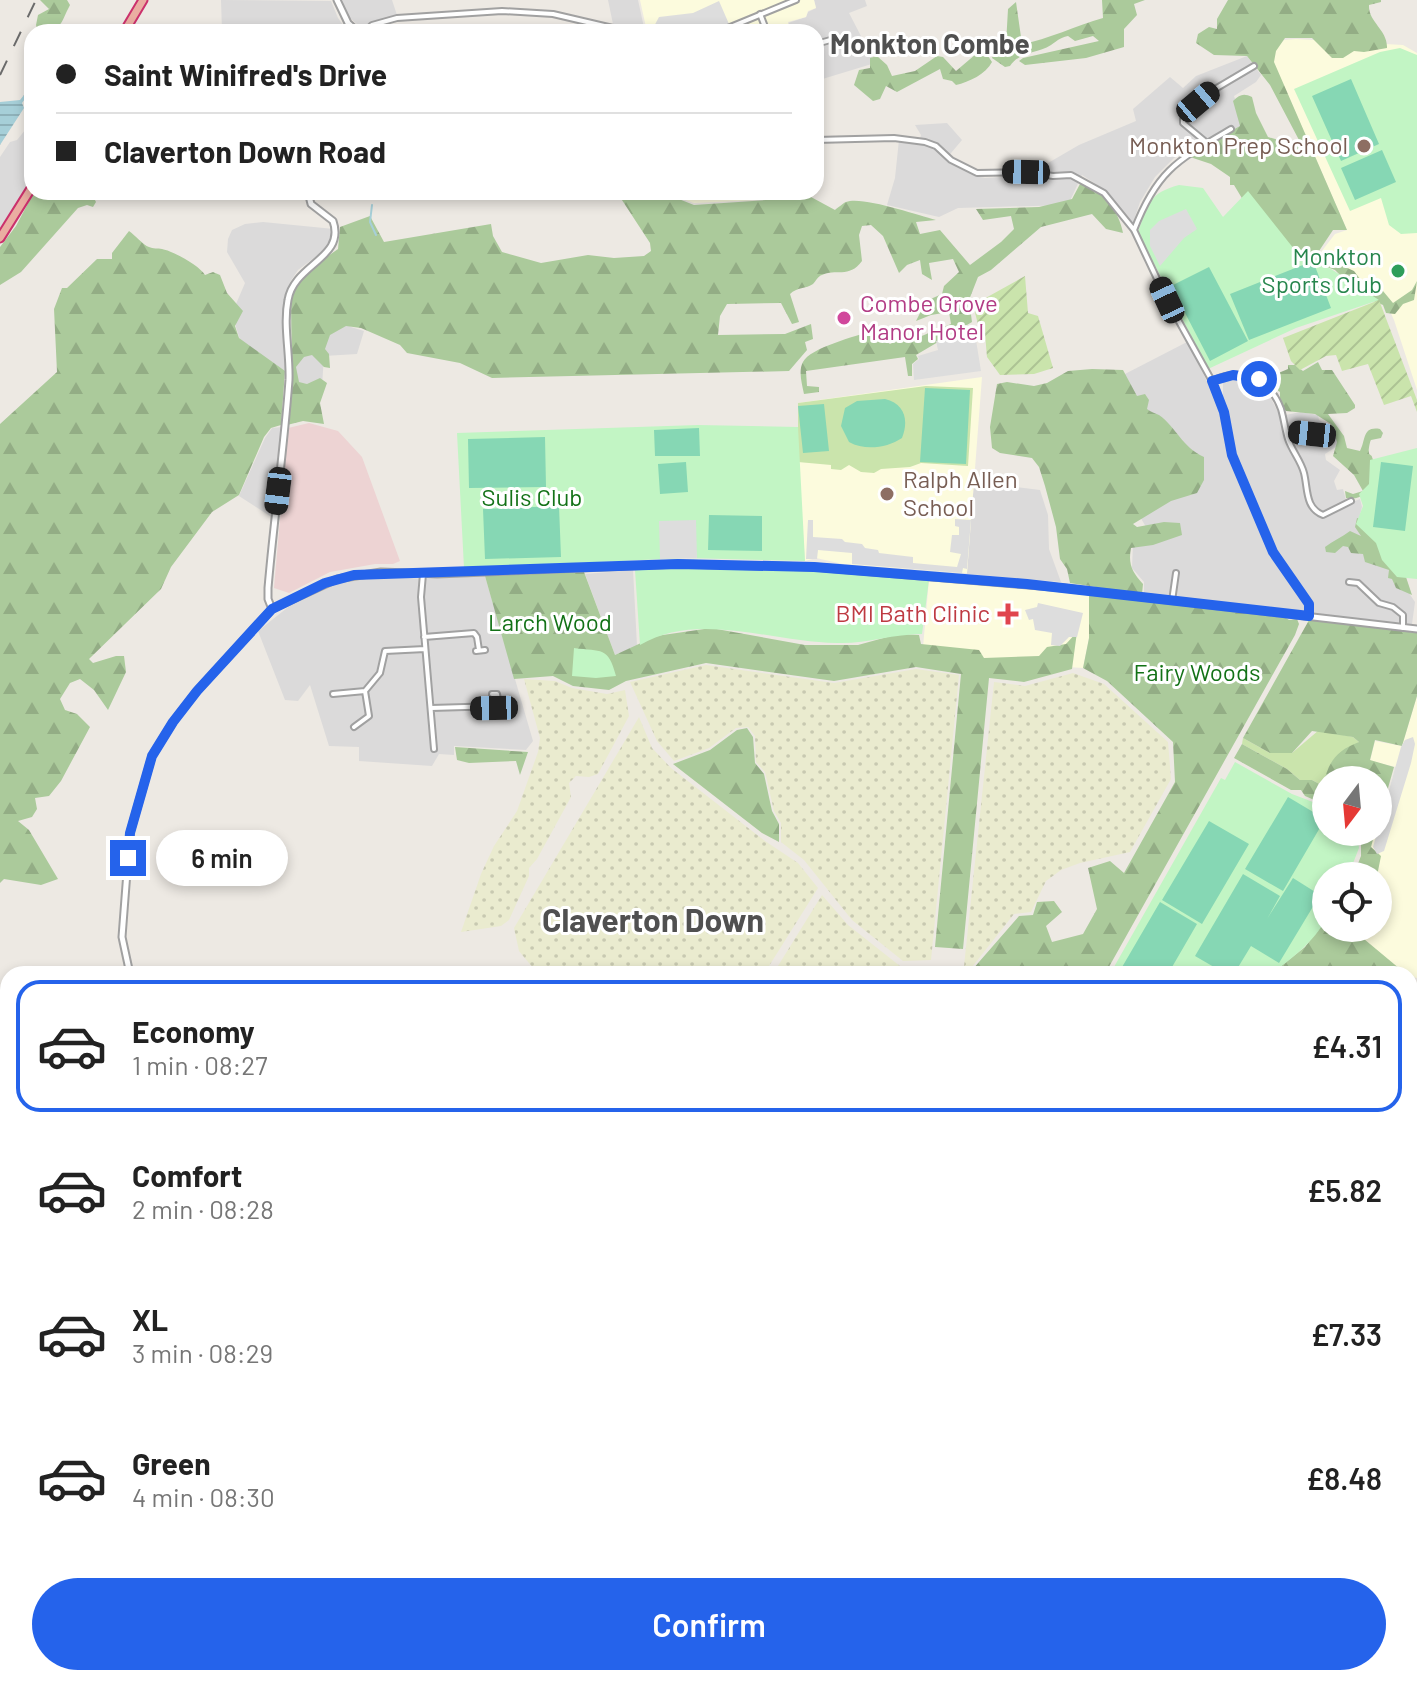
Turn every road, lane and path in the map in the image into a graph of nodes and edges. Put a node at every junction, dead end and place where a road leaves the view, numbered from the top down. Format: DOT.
graph roads {
  1 [pos="143,0"];
  2 [pos="337,0"];
  3 [pos="796,0"];
  4 [pos="760,14"];
  5 [pos="129,24"];
  6 [pos="351,24"];
  7 [pos="376,24"];
  8 [pos="596,24"];
  9 [pos="737,24"];
  10 [pos="765,24"];
  11 [pos="834,39"];
  12 [pos="824,42"];
  13 [pos="1254,66"];
  14 [pos="1231,129"];
  15 [pos="824,140"];
  16 [pos="1207,143"];
  17 [pos="24,200"];
  18 [pos="310,200"];
  19 [pos="1134,230"];
  20 [pos="0,238"];
  21 [pos="1212,381"];
  22 [pos="1287,432"];
  23 [pos="1312,434"];
  24 [pos="1351,501"];
  25 [pos="1176,573"];
  26 [pos="423,574"];
  27 [pos="1349,582"];
  28 [pos="1172,601"];
  29 [pos="272,609"];
  30 [pos="1309,616"];
  31 [pos="1403,628"];
  32 [pos="1417,629"];
  33 [pos="424,637"];
  34 [pos="425,649"];
  35 [pos="480,650"];
  36 [pos="365,691"];
  37 [pos="333,694"];
  38 [pos="492,694"];
  39 [pos="431,708"];
  40 [pos="354,727"];
  41 [pos="434,749"];
  42 [pos="128,966"];
  1 -- 5 [label="highway"];
  2 -- 6 [label="street"];
  3 -- 4 [label="street"];
  4 -- 9 [label="street"];
  4 -- 10 [label="street"];
  7 -- 8 [label="street"];
  11 -- 12 [label="street"];
  13 -- 16 [label="street"];
  14 -- 16 [label="street"];
  15 -- 19 [label="street"];
  16 -- 19 [label="street"];
  17 -- 20 [label="highway"];
  18 -- 29 [label="street"];
  19 -- 21 [label="street"];
  21 -- 22 [label="street"];
  21 -- 30 [label="street"];
  22 -- 23 [label="street"];
  22 -- 24 [label="street"];
  25 -- 28 [label="street"];
  26 -- 28 [label="street"];
  26 -- 29 [label="street"];
  26 -- 33 [label="street"];
  27 -- 31 [label="street"];
  28 -- 30 [label="street"];
  29 -- 42 [label="street"];
  30 -- 31 [label="street"];
  31 -- 32 [label="street"];
  33 -- 34 [label="street"];
  33 -- 35 [label="street"];
  34 -- 36 [label="street"];
  34 -- 39 [label="street"];
  36 -- 37 [label="street"];
  36 -- 40 [label="street"];
  38 -- 39 [label="street"];
  39 -- 41 [label="street"];
}
